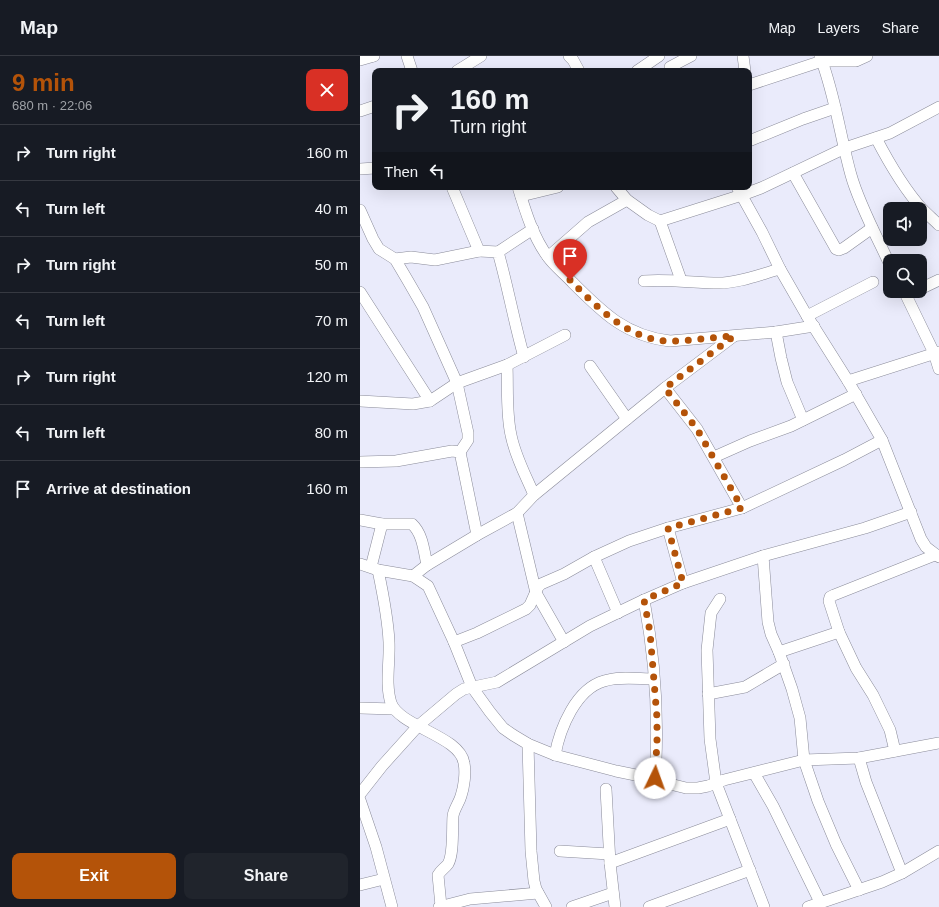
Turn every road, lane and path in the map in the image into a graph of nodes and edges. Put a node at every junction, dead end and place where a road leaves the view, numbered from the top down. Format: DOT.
graph roads {
  1 [pos="374,56"];
  2 [pos="407,56"];
  3 [pos="481,56"];
  4 [pos="568,56"];
  5 [pos="659,56"];
  6 [pos="662,56"];
  7 [pos="690,56"];
  8 [pos="743,56"];
  9 [pos="867,56"];
  10 [pos="821,58"];
  11 [pos="360,60"];
  12 [pos="411,68"];
  13 [pos="462,68"];
  14 [pos="577,68"];
  15 [pos="641,68"];
  16 [pos="670,68"];
  17 [pos="672,68"];
  18 [pos="745,68"];
  19 [pos="752,84"];
  20 [pos="372,107"];
  21 [pos="939,107"];
  22 [pos="835,108"];
  23 [pos="360,110"];
  24 [pos="876,138"];
  25 [pos="752,140"];
  26 [pos="844,148"];
  27 [pos="372,168"];
  28 [pos="360,169"];
  29 [pos="793,173"];
  30 [pos="752,187"];
  31 [pos="454,190"];
  32 [pos="535,190"];
  33 [pos="619,190"];
  34 [pos="740,191"];
  35 [pos="519,192"];
  36 [pos="627,200"];
  37 [pos="360,210"];
  38 [pos="660,221"];
  39 [pos="939,225"];
  40 [pos="872,228"];
  41 [pos="533,229"];
  42 [pos="479,251"];
  43 [pos="498,252"];
  44 [pos="885,254"];
  45 [pos="548,257"];
  46 [pos="394,259"];
  47 [pos="780,268"];
  48 [pos="681,280"];
  49 [pos="939,280"];
  50 [pos="644,281"];
  51 [pos="873,282"];
  52 [pos="927,286"];
  53 [pos="360,292"];
  54 [pos="912,298"];
  55 [pos="807,316"];
  56 [pos="814,326"];
  57 [pos="776,332"];
  58 [pos="565,335"];
  59 [pos="734,336"];
  60 [pos="936,352"];
  61 [pos="524,357"];
  62 [pos="507,365"];
  63 [pos="590,366"];
  64 [pos="939,369"];
  65 [pos="848,381"];
  66 [pos="457,383"];
  67 [pos="665,388"];
  68 [pos="856,394"];
  69 [pos="360,401"];
  70 [pos="430,401"];
  71 [pos="627,419"];
  72 [pos="803,420"];
  73 [pos="882,440"];
  74 [pos="460,452"];
  75 [pos="714,457"];
  76 [pos="360,462"];
  77 [pos="534,495"];
  78 [pos="742,508"];
  79 [pos="911,512"];
  80 [pos="517,514"];
  81 [pos="360,520"];
  82 [pos="382,524"];
  83 [pos="668,528"];
  84 [pos="477,536"];
  85 [pos="763,556"];
  86 [pos="937,556"];
  87 [pos="594,557"];
  88 [pos="360,564"];
  89 [pos="427,565"];
  90 [pos="375,569"];
  91 [pos="413,576"];
  92 [pos="683,583"];
  93 [pos="536,593"];
  94 [pos="720,599"];
  95 [pos="644,600"];
  96 [pos="618,613"];
  97 [pos="839,632"];
  98 [pos="454,642"];
  99 [pos="564,642"];
  100 [pos="779,652"];
  101 [pos="784,664"];
  102 [pos="654,679"];
  103 [pos="472,687"];
  104 [pos="708,694"];
  105 [pos="360,708"];
  106 [pos="394,709"];
  107 [pos="418,726"];
  108 [pos="939,743"];
  109 [pos="528,744"];
  110 [pos="895,751"];
  111 [pos="555,755"];
  112 [pos="860,758"];
  113 [pos="804,760"];
  114 [pos="754,773"];
  115 [pos="655,778"];
  116 [pos="716,783"];
  117 [pos="606,789"];
  118 [pos="360,794"];
  119 [pos="360,800"];
  120 [pos="730,819"];
  121 [pos="560,851"];
  122 [pos="939,851"];
  123 [pos="610,859"];
  124 [pos="750,870"];
  125 [pos="902,873"];
  126 [pos="384,879"];
  127 [pos="360,885"];
  128 [pos="859,890"];
  129 [pos="538,893"];
  130 [pos="613,893"];
  131 [pos="820,902"];
  132 [pos="392,907"];
  133 [pos="440,907"];
  134 [pos="546,907"];
  135 [pos="572,907"];
  136 [pos="615,907"];
  137 [pos="649,907"];
  138 [pos="764,907"];
  139 [pos="808,907"];
  1 -- 11 [label="street"];
  2 -- 12 [label="street"];
  3 -- 13 [label="street"];
  4 -- 14 [label="street"];
  5 -- 15 [label="street"];
  6 -- 16 [label="street"];
  7 -- 17 [label="street"];
  8 -- 18 [label="street"];
  9 -- 10 [label="street"];
  10 -- 19 [label="street"];
  10 -- 22 [label="street"];
  20 -- 23 [label="street"];
  21 -- 24 [label="street"];
  22 -- 25 [label="street"];
  22 -- 26 [label="street"];
  24 -- 26 [label="street"];
  24 -- 39 [label="street"];
  26 -- 29 [label="street"];
  26 -- 40 [label="street"];
  27 -- 28 [label="street"];
  29 -- 30 [label="street"];
  29 -- 40 [label="street"];
  31 -- 42 [label="street"];
  32 -- 35 [label="street"];
  33 -- 36 [label="street"];
  34 -- 38 [label="street"];
  34 -- 47 [label="street"];
  35 -- 41 [label="street"];
  36 -- 38 [label="street"];
  36 -- 45 [label="street"];
  37 -- 46 [label="street"];
  38 -- 48 [label="street"];
  40 -- 44 [label="street"];
  41 -- 43 [label="street"];
  41 -- 45 [label="street"];
  42 -- 43 [label="street"];
  42 -- 46 [label="street"];
  43 -- 61 [label="street"];
  45 -- 59 [label="street"];
  46 -- 66 [label="street"];
  47 -- 48 [label="street"];
  47 -- 55 [label="street"];
  48 -- 50 [label="street"];
  49 -- 52 [label="street"];
  51 -- 55 [label="street"];
  53 -- 70 [label="street"];
  54 -- 60 [label="street"];
  55 -- 56 [label="street"];
  56 -- 57 [label="street"];
  56 -- 65 [label="street"];
  57 -- 59 [label="street"];
  57 -- 72 [label="street"];
  58 -- 61 [label="street"];
  59 -- 67 [label="street"];
  60 -- 64 [label="street"];
  60 -- 65 [label="street"];
  61 -- 62 [label="street"];
  62 -- 66 [label="street"];
  62 -- 77 [label="street"];
  63 -- 71 [label="street"];
  65 -- 68 [label="street"];
  66 -- 70 [label="street"];
  66 -- 74 [label="street"];
  67 -- 71 [label="street"];
  67 -- 75 [label="street"];
  68 -- 72 [label="street"];
  68 -- 73 [label="street"];
  69 -- 70 [label="street"];
  71 -- 77 [label="street"];
  72 -- 75 [label="street"];
  73 -- 78 [label="street"];
  73 -- 79 [label="street"];
  74 -- 76 [label="street"];
  74 -- 84 [label="street"];
  75 -- 78 [label="street"];
  77 -- 80 [label="street"];
  78 -- 83 [label="street"];
  79 -- 85 [label="street"];
  79 -- 86 [label="street"];
  80 -- 84 [label="street"];
  80 -- 93 [label="street"];
  81 -- 82 [label="street"];
  82 -- 89 [label="street"];
  82 -- 90 [label="street"];
  83 -- 87 [label="street"];
  83 -- 92 [label="street"];
  84 -- 89 [label="street"];
  85 -- 92 [label="street"];
  85 -- 100 [label="street"];
  86 -- 97 [label="street"];
  87 -- 93 [label="street"];
  87 -- 96 [label="street"];
  88 -- 90 [label="street"];
  89 -- 91 [label="street"];
  90 -- 91 [label="street"];
  90 -- 106 [label="street"];
  91 -- 98 [label="street"];
  92 -- 95 [label="street"];
  93 -- 98 [label="street"];
  93 -- 99 [label="street"];
  94 -- 104 [label="street"];
  95 -- 96 [label="street"];
  95 -- 102 [label="street"];
  96 -- 99 [label="street"];
  97 -- 100 [label="street"];
  97 -- 110 [label="street"];
  98 -- 103 [label="street"];
  99 -- 103 [label="street"];
  100 -- 101 [label="street"];
  101 -- 104 [label="street"];
  101 -- 113 [label="street"];
  102 -- 111 [label="street"];
  102 -- 115 [label="street"];
  103 -- 107 [label="street"];
  103 -- 109 [label="street"];
  104 -- 116 [label="street"];
  105 -- 106 [label="street"];
  106 -- 107 [label="street"];
  107 -- 118 [label="street"];
  107 -- 133 [label="street"];
  108 -- 110 [label="street"];
  109 -- 111 [label="street"];
  109 -- 129 [label="street"];
  110 -- 112 [label="street"];
  111 -- 115 [label="street"];
  112 -- 113 [label="street"];
  112 -- 125 [label="street"];
  113 -- 114 [label="street"];
  113 -- 128 [label="street"];
  114 -- 116 [label="street"];
  114 -- 131 [label="street"];
  115 -- 116 [label="street"];
  116 -- 120 [label="street"];
  117 -- 123 [label="street"];
  119 -- 126 [label="street"];
  120 -- 123 [label="street"];
  120 -- 124 [label="street"];
  121 -- 123 [label="street"];
  122 -- 125 [label="street"];
  123 -- 130 [label="street"];
  124 -- 137 [label="street"];
  124 -- 138 [label="street"];
  125 -- 128 [label="street"];
  126 -- 127 [label="street"];
  126 -- 132 [label="street"];
  128 -- 131 [label="street"];
  129 -- 133 [label="street"];
  129 -- 134 [label="street"];
  130 -- 135 [label="street"];
  130 -- 136 [label="street"];
  131 -- 139 [label="street"];
}
